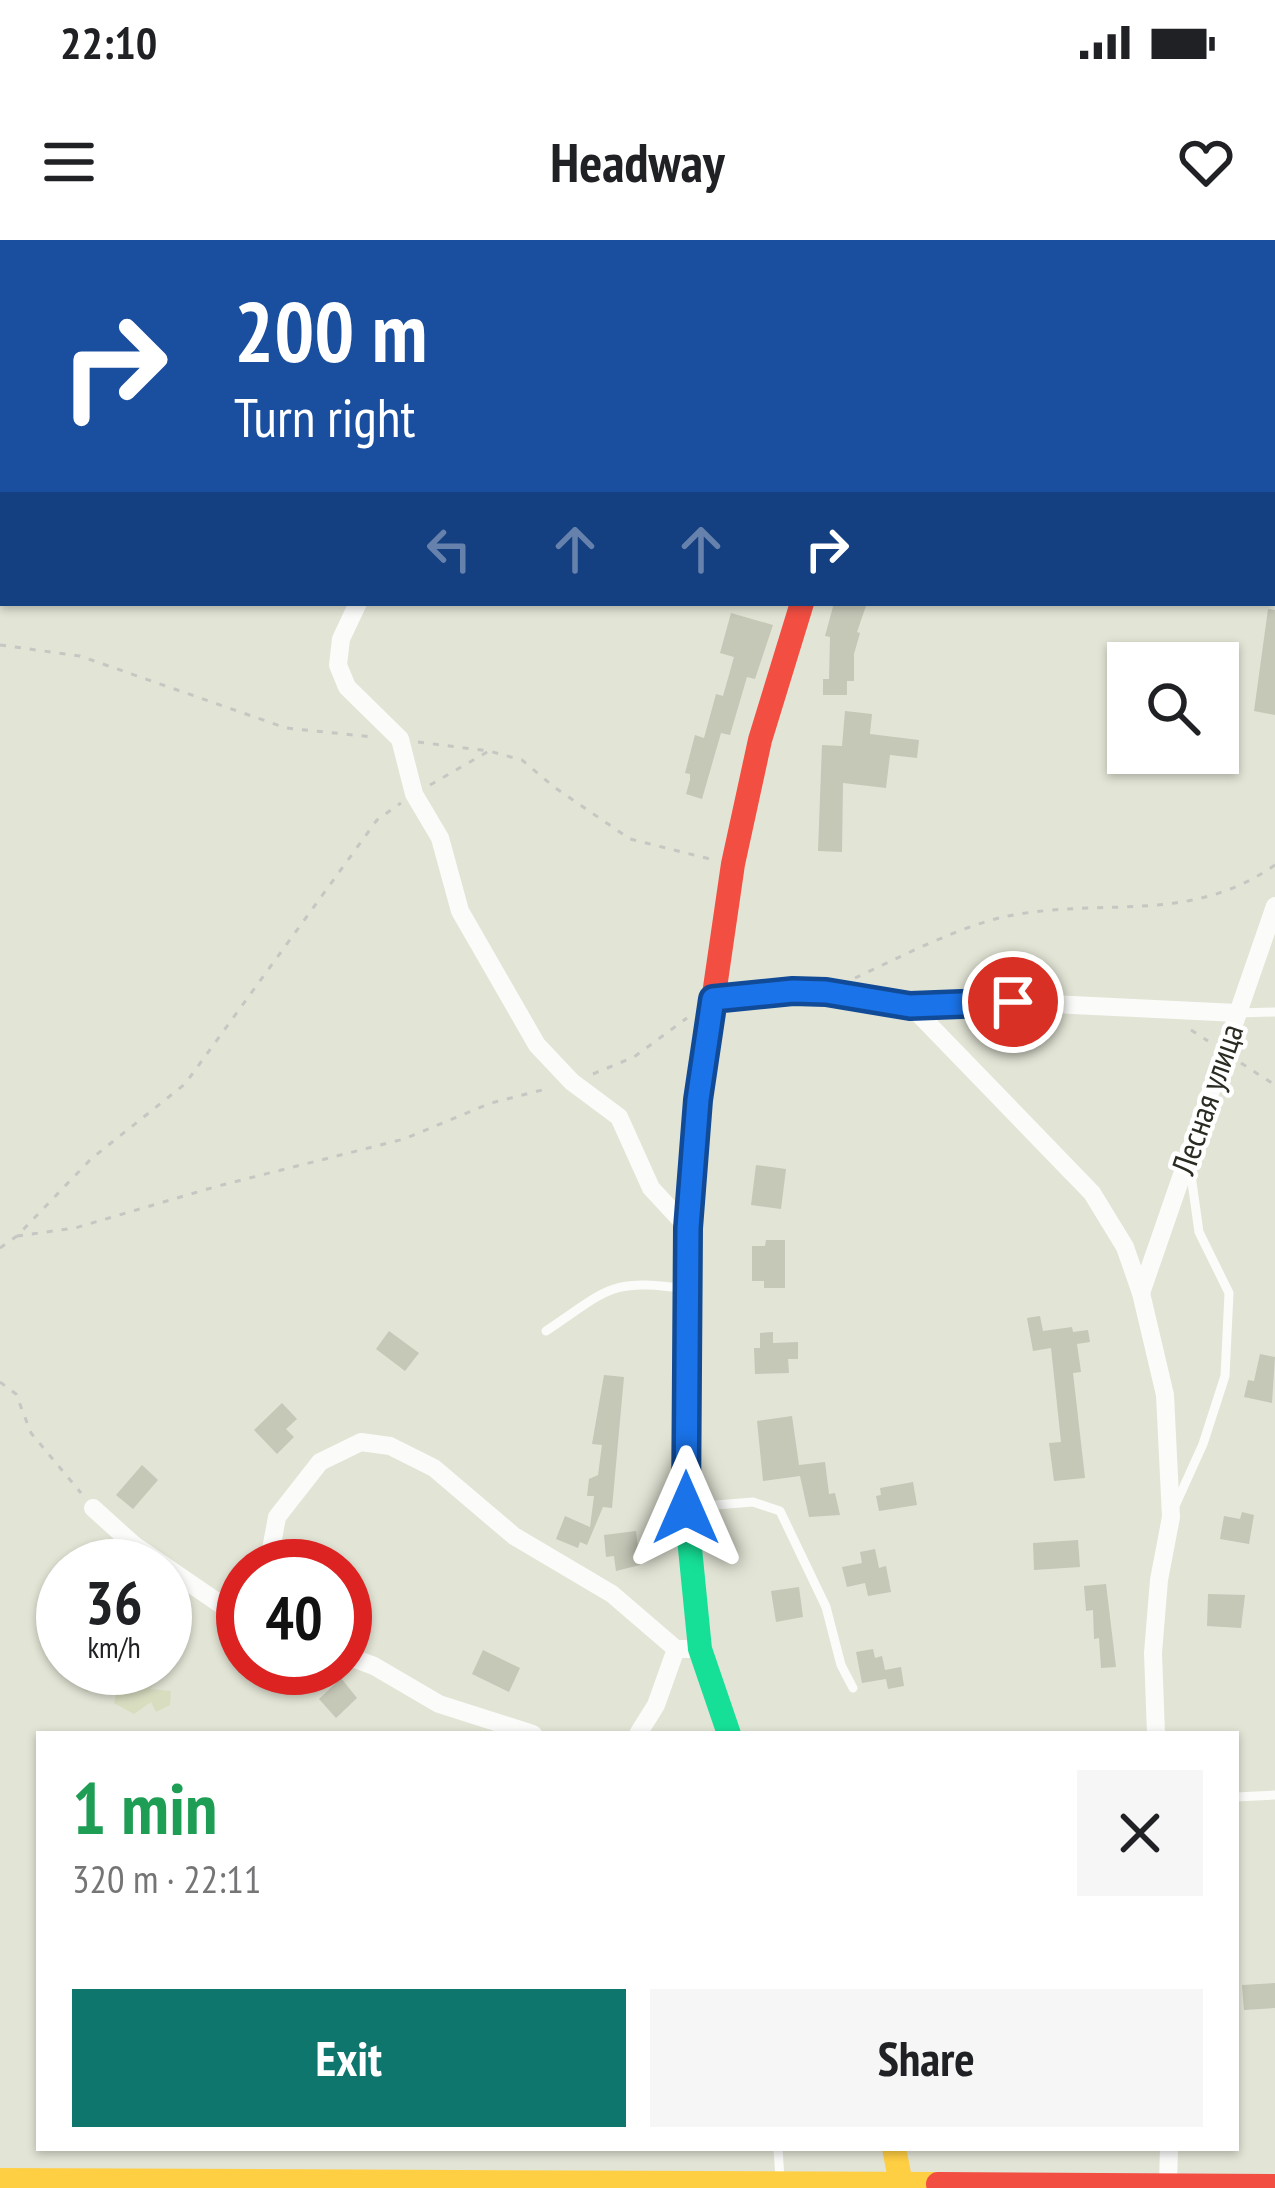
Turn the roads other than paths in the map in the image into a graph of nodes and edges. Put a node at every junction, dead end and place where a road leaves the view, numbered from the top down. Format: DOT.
graph roads {
  1 [pos="356,606"];
  2 [pos="801,606"];
  3 [pos="1275,906"];
  4 [pos="713,999"];
  5 [pos="910,1006"];
  6 [pos="1275,1012"];
  7 [pos="1237,1013"];
  8 [pos="1188,1154"];
  9 [pos="688,1228"];
  10 [pos="687,1289"];
  11 [pos="1141,1293"];
  12 [pos="546,1331"];
  13 [pos="93,1508"];
  14 [pos="686,1508"];
  15 [pos="1171,1516"];
  16 [pos="273,1539"];
  17 [pos="216,1601"];
  18 [pos="688,1649"];
  19 [pos="372,1665"];
  20 [pos="853,1688"];
  21 [pos="524,1731"];
  22 [pos="640,1731"];
  23 [pos="728,1731"];
  24 [pos="1156,1731"];
  25 [pos="1274,1795"];
  26 [pos="1239,1797"];
  27 [pos="778,2151"];
  28 [pos="895,2151"];
  29 [pos="1169,2151"];
  30 [pos="0,2180"];
  31 [pos="780,2183"];
  32 [pos="1168,2183"];
  33 [pos="902,2186"];
  34 [pos="1275,2186"];
  1 -- 9 [label="street"];
  2 -- 4 [label="street"];
  3 -- 7 [label="street, Лесная улица"];
  4 -- 5 [label="street"];
  4 -- 9 [label="street"];
  5 -- 7 [label="street"];
  5 -- 11 [label="street"];
  6 -- 7 [label="lane"];
  7 -- 8 [label="street, Лесная улица"];
  8 -- 11 [label="street, Лесная улица"];
  8 -- 15 [label="lane"];
  9 -- 10 [label="street"];
  10 -- 12 [label="lane"];
  10 -- 14 [label="street"];
  11 -- 15 [label="street"];
  13 -- 17 [label="street"];
  14 -- 18 [label="street"];
  14 -- 20 [label="lane"];
  15 -- 24 [label="street"];
  16 -- 18 [label="street"];
  18 -- 22 [label="street"];
  18 -- 23 [label="street"];
  19 -- 21 [label="street"];
  25 -- 26 [label="lane"];
  27 -- 31 [label="lane"];
  28 -- 33 [label="street"];
  29 -- 32 [label="street"];
  30 -- 31 [label="street"];
  31 -- 33 [label="street"];
  32 -- 33 [label="street"];
  32 -- 34 [label="street"];
}
